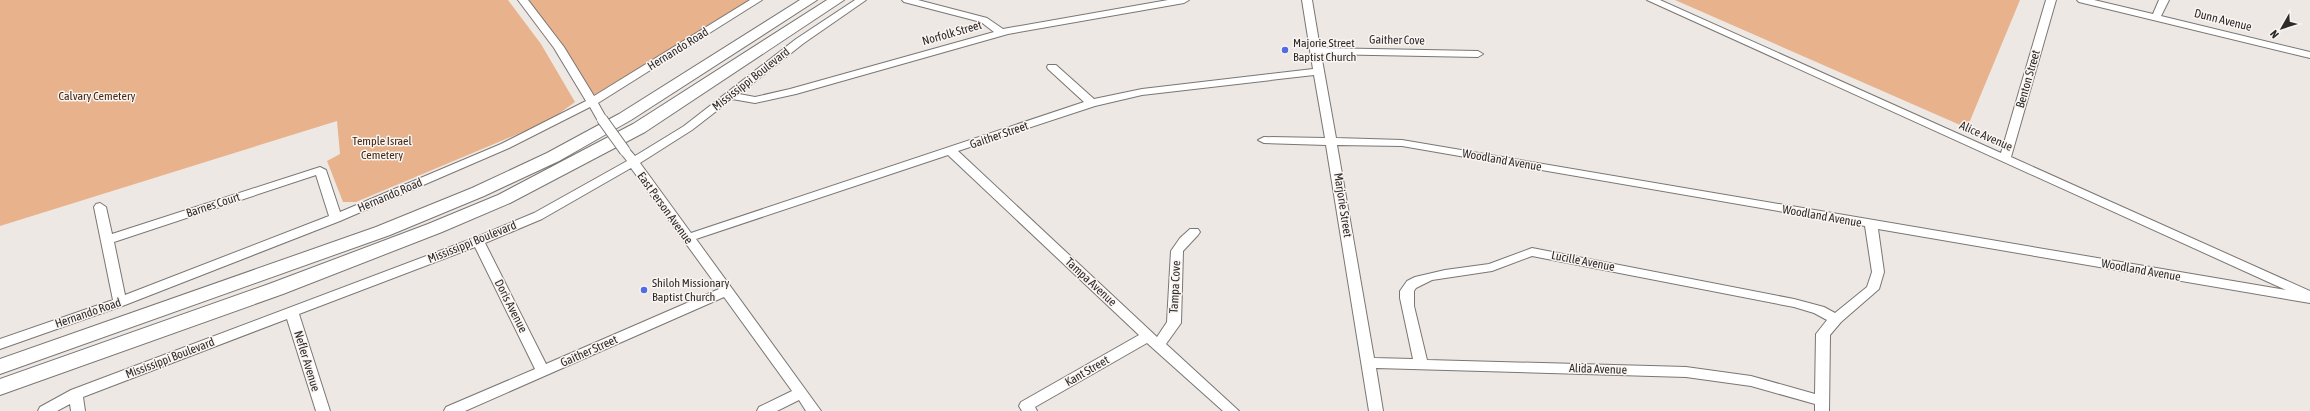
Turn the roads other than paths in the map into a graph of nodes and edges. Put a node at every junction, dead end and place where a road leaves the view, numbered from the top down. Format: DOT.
graph roads {
  1 [pos="522,0"];
  2 [pos="758,0"];
  3 [pos="810,0"];
  4 [pos="837,0"];
  5 [pos="861,0"];
  6 [pos="907,0"];
  7 [pos="1184,0"];
  8 [pos="1307,0"];
  9 [pos="1652,0"];
  10 [pos="2051,0"];
  11 [pos="2082,0"];
  12 [pos="2164,0"];
  13 [pos="2156,17"];
  14 [pos="1001,32"];
  15 [pos="1316,52"];
  16 [pos="1478,54"];
  17 [pos="2310,55"];
  18 [pos="1052,67"];
  19 [pos="1319,72"];
  20 [pos="730,95"];
  21 [pos="592,102"];
  22 [pos="1092,103"];
  23 [pos="1264,140"];
  24 [pos="1332,141"];
  25 [pos="952,150"];
  26 [pos="2005,159"];
  27 [pos="632,163"];
  28 [pos="100,207"];
  29 [pos="336,218"];
  30 [pos="1871,224"];
  31 [pos="1194,232"];
  32 [pos="687,238"];
  33 [pos="107,240"];
  34 [pos="478,241"];
  35 [pos="726,291"];
  36 [pos="2310,296"];
  37 [pos="2310,299"];
  38 [pos="120,302"];
  39 [pos="292,312"];
  40 [pos="1836,319"];
  41 [pos="1148,336"];
  42 [pos="0,344"];
  43 [pos="1159,344"];
  44 [pos="1370,363"];
  45 [pos="1421,363"];
  46 [pos="0,367"];
  47 [pos="544,371"];
  48 [pos="0,387"];
  49 [pos="801,393"];
  50 [pos="76,394"];
  51 [pos="1822,406"];
  52 [pos="1028,408"];
  53 [pos="45,411"];
  54 [pos="78,411"];
  55 [pos="323,411"];
  56 [pos="451,411"];
  57 [pos="764,411"];
  58 [pos="814,411"];
  59 [pos="1232,411"];
  60 [pos="1376,411"];
  1 -- 21 [label="street, East Person Avenue"];
  2 -- 21 [label="street, Hernando Road"];
  3 -- 46 [label="highway"];
  4 -- 48 [label="highway"];
  5 -- 20 [label="street, Mississippi Boulevard"];
  6 -- 14 [label="street"];
  7 -- 14 [label="street, Norfolk Street"];
  8 -- 15 [label="street, Marjorie Street"];
  9 -- 26 [label="street, Alice Avenue"];
  10 -- 26 [label="street, Benton Street"];
  11 -- 13 [label="street, Dunn Avenue"];
  12 -- 13 [label="street"];
  13 -- 17 [label="street, Dunn Avenue"];
  14 -- 20 [label="street, Norfolk Street"];
  15 -- 16 [label="street, Gaither Cove"];
  15 -- 19 [label="street, Marjorie Street"];
  18 -- 22 [label="street"];
  19 -- 22 [label="street, Gaither Street"];
  19 -- 24 [label="street, Marjorie Street"];
  20 -- 27 [label="street, Mississippi Boulevard"];
  21 -- 27 [label="street, East Person Avenue, bridge"];
  21 -- 29 [label="street, Hernando Road"];
  22 -- 25 [label="street, Gaither Street"];
  23 -- 24 [label="street, Woodland Avenue"];
  24 -- 30 [label="street, Woodland Avenue"];
  24 -- 44 [label="street, Marjorie Street"];
  25 -- 32 [label="street, Gaither Street"];
  25 -- 41 [label="street, Tampa Avenue"];
  26 -- 36 [label="street, Alice Avenue"];
  27 -- 32 [label="street, East Person Avenue"];
  27 -- 34 [label="street, Mississippi Boulevard"];
  28 -- 33 [label="street"];
  29 -- 33 [label="street, Barnes Court"];
  29 -- 38 [label="street, Hernando Road"];
  30 -- 37 [label="street, Woodland Avenue"];
  30 -- 40 [label="street"];
  31 -- 43 [label="street, Tampa Cove"];
  32 -- 35 [label="street, East Person Avenue"];
  33 -- 38 [label="street"];
  34 -- 39 [label="street, Mississippi Boulevard"];
  34 -- 47 [label="street, Doris Avenue"];
  35 -- 47 [label="street, Gaither Street"];
  35 -- 49 [label="street, East Person Avenue"];
  38 -- 42 [label="street, Hernando Road"];
  39 -- 50 [label="street, Mississippi Boulevard"];
  39 -- 55 [label="street, Nefler Avenue"];
  40 -- 45 [label="street, Lucille Avenue"];
  40 -- 51 [label="street"];
  41 -- 43 [label="street, Tampa Avenue"];
  41 -- 52 [label="street, Kant Street"];
  43 -- 59 [label="street, Tampa Avenue"];
  44 -- 45 [label="street, Alida Avenue"];
  44 -- 60 [label="street, Marjorie Street"];
  45 -- 51 [label="street, Alida Avenue"];
  47 -- 56 [label="street, Gaither Street"];
  49 -- 57 [label="street"];
  49 -- 58 [label="street, East Person Avenue"];
  50 -- 53 [label="street, Mississippi Boulevard"];
  50 -- 54 [label="street"];
}
